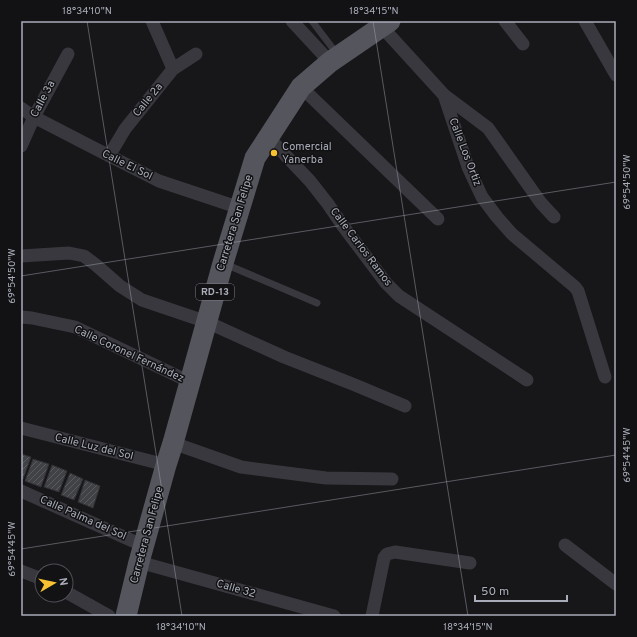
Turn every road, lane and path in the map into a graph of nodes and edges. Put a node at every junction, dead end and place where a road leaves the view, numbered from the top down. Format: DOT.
graph roads {
  1 [pos="152,21"];
  2 [pos="292,21"];
  3 [pos="312,21"];
  4 [pos="505,21"];
  5 [pos="585,21"];
  6 [pos="386,24"];
  7 [pos="523,44"];
  8 [pos="68,54"];
  9 [pos="196,54"];
  10 [pos="334,59"];
  11 [pos="173,69"];
  12 [pos="616,75"];
  13 [pos="301,87"];
  14 [pos="444,95"];
  15 [pos="21,108"];
  16 [pos="34,117"];
  17 [pos="269,138"];
  18 [pos="21,146"];
  19 [pos="109,156"];
  20 [pos="240,208"];
  21 [pos="554,217"];
  22 [pos="438,219"];
  23 [pos="21,256"];
  24 [pos="223,263"];
  25 [pos="317,303"];
  26 [pos="21,317"];
  27 [pos="207,322"];
  28 [pos="605,377"];
  29 [pos="527,380"];
  30 [pos="190,382"];
  31 [pos="405,406"];
  32 [pos="21,428"];
  33 [pos="173,443"];
  34 [pos="166,465"];
  35 [pos="392,479"];
  36 [pos="21,491"];
  37 [pos="565,545"];
  38 [pos="142,554"];
  39 [pos="470,563"];
  40 [pos="21,571"];
  41 [pos="34,576"];
  42 [pos="616,584"];
  43 [pos="74,596"];
  44 [pos="109,616"];
  45 [pos="126,616"];
  46 [pos="334,616"];
  47 [pos="372,616"];
  1 -- 11 [label="street"];
  2 -- 10 [label="street"];
  3 -- 10 [label="lane"];
  4 -- 7 [label="street"];
  5 -- 12 [label="street"];
  6 -- 10 [label="main road, Carretera San Felipe / RD-13"];
  6 -- 14 [label="street, Calle Los Ortiz"];
  8 -- 16 [label="street, Calle 3a"];
  9 -- 11 [label="street, Calle 2a"];
  10 -- 13 [label="main road, Carretera San Felipe / RD-13"];
  11 -- 19 [label="street, Calle 2a"];
  13 -- 17 [label="main road, Carretera San Felipe / RD-13"];
  13 -- 22 [label="street"];
  14 -- 21 [label="street"];
  14 -- 28 [label="street, Calle Los Ortiz"];
  15 -- 16 [label="street, Calle El Sol"];
  16 -- 18 [label="street, Calle 3a"];
  16 -- 19 [label="street, Calle El Sol"];
  17 -- 20 [label="main road, Carretera San Felipe / RD-13"];
  17 -- 29 [label="street, Calle Carlos Ramos"];
  19 -- 20 [label="street, Calle El Sol"];
  20 -- 24 [label="main road, Carretera San Felipe / RD-13"];
  23 -- 27 [label="street"];
  24 -- 25 [label="lane"];
  24 -- 27 [label="main road, Carretera San Felipe / RD-13"];
  26 -- 30 [label="street, Calle Coronel Fernández"];
  27 -- 30 [label="main road, Carretera San Felipe / RD-13"];
  27 -- 31 [label="street"];
  30 -- 33 [label="main road, Carretera San Felipe / RD-13"];
  32 -- 34 [label="street, Calle Luz del Sol"];
  33 -- 34 [label="main road, Carretera San Felipe / RD-13"];
  33 -- 35 [label="street"];
  34 -- 38 [label="main road, Carretera San Felipe / RD-13"];
  36 -- 38 [label="street, Calle Palma del Sol"];
  37 -- 42 [label="street"];
  38 -- 45 [label="main road, Carretera San Felipe / RD-13"];
  38 -- 46 [label="street, Calle 32"];
  39 -- 47 [label="street"];
  40 -- 41 [label="street"];
  43 -- 44 [label="street"];
}
